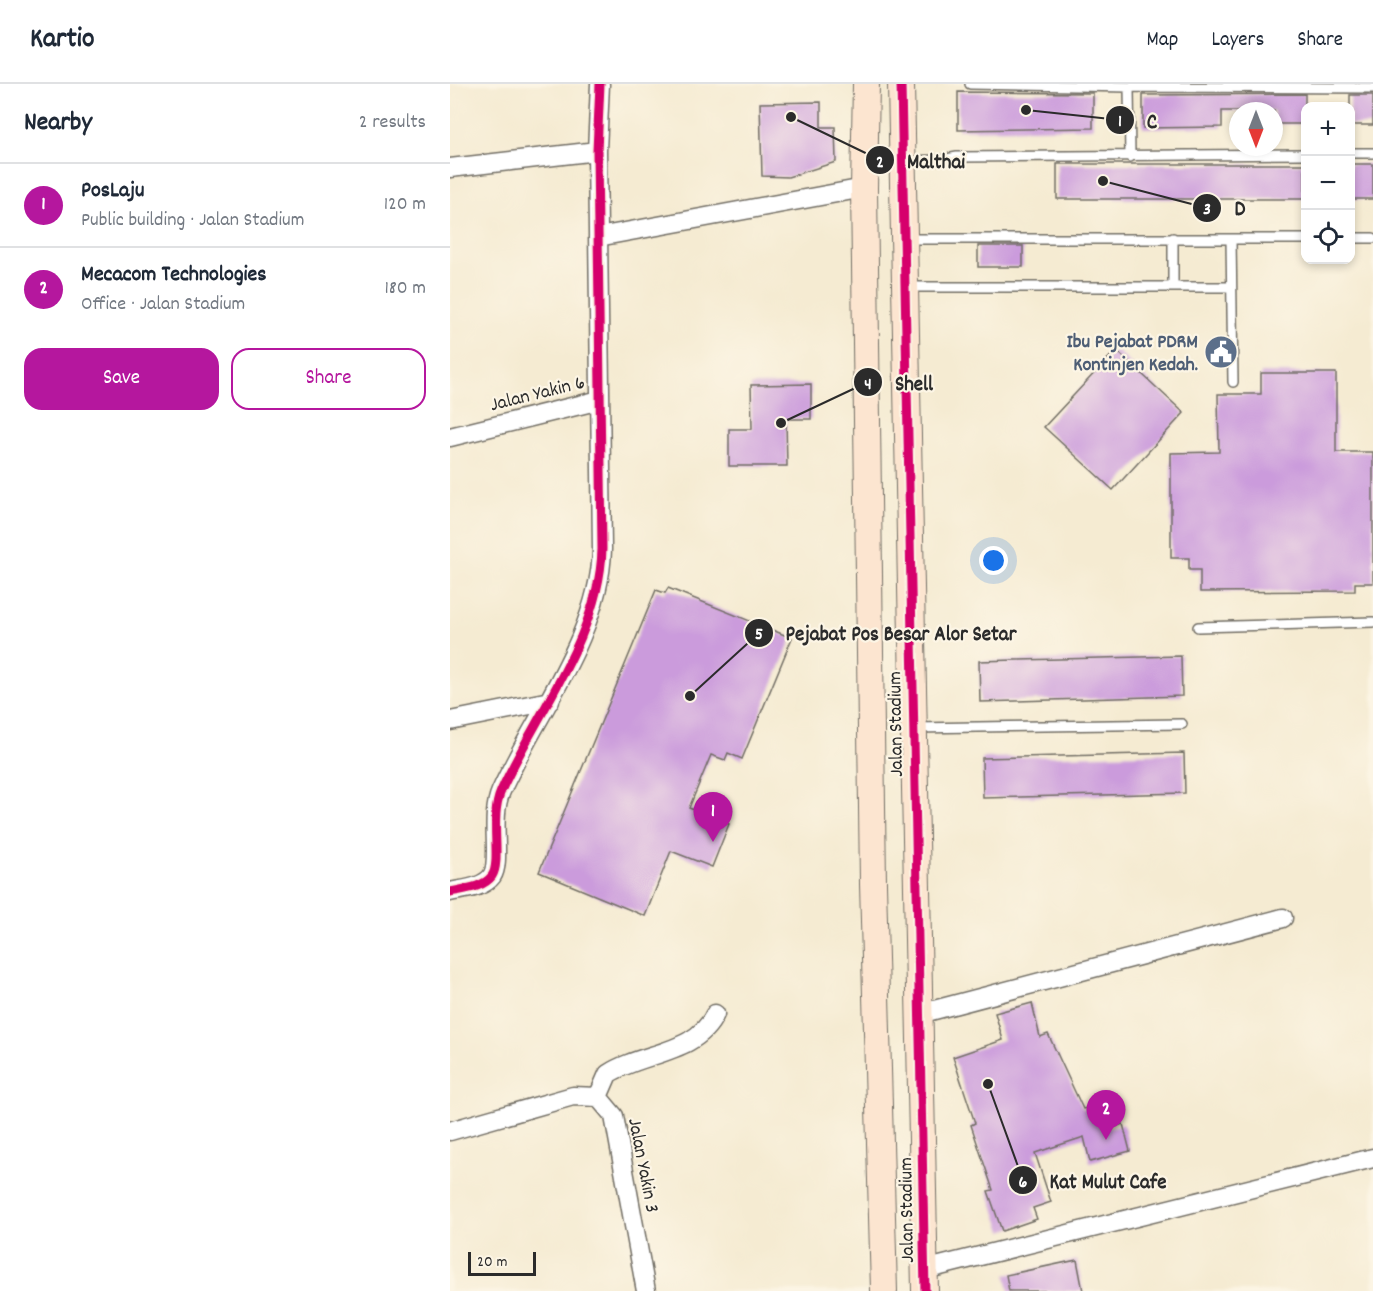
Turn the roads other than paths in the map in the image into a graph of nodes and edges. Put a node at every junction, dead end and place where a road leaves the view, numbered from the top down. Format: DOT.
graph roads {
  1 [pos="600,84"];
  2 [pos="866,84"];
  3 [pos="901,84"];
  4 [pos="970,84"];
  5 [pos="1100,85"];
  6 [pos="1129,87"];
  7 [pos="1373,88"];
  8 [pos="597,151"];
  9 [pos="1355,153"];
  10 [pos="1373,153"];
  11 [pos="1301,154"];
  12 [pos="1130,157"];
  13 [pos="903,161"];
  14 [pos="450,168"];
  15 [pos="864,188"];
  16 [pos="598,237"];
  17 [pos="1173,238"];
  18 [pos="1355,238"];
  19 [pos="1373,238"];
  20 [pos="905,239"];
  21 [pos="1231,239"];
  22 [pos="1301,239"];
  23 [pos="1173,286"];
  24 [pos="905,287"];
  25 [pos="1231,287"];
  26 [pos="1233,382"];
  27 [pos="600,400"];
  28 [pos="450,437"];
  29 [pos="1373,622"];
  30 [pos="1198,627"];
  31 [pos="550,701"];
  32 [pos="450,721"];
  33 [pos="1182,724"];
  34 [pos="912,728"];
  35 [pos="450,892"];
  36 [pos="1283,918"];
  37 [pos="715,1014"];
  38 [pos="919,1014"];
  39 [pos="598,1097"];
  40 [pos="450,1131"];
  41 [pos="1373,1158"];
  42 [pos="925,1280"];
  43 [pos="879,1290"];
  44 [pos="646,1291"];
  1 -- 8 [label="street"];
  2 -- 15 [label="main road, Jalan Stadium"];
  3 -- 13 [label="main road, Jalan Stadium"];
  4 -- 5 [label="lane"];
  5 -- 6 [label="lane"];
  6 -- 7 [label="lane"];
  6 -- 12 [label="lane"];
  8 -- 14 [label="street"];
  8 -- 16 [label="street"];
  9 -- 10 [label="lane"];
  11 -- 12 [label="lane"];
  12 -- 13 [label="lane"];
  13 -- 20 [label="main road, Jalan Stadium"];
  15 -- 16 [label="street"];
  15 -- 43 [label="main road, Jalan Stadium"];
  16 -- 27 [label="street"];
  17 -- 20 [label="lane"];
  17 -- 21 [label="lane"];
  17 -- 23 [label="lane"];
  18 -- 19 [label="lane"];
  20 -- 24 [label="main road, Jalan Stadium"];
  21 -- 22 [label="lane"];
  21 -- 25 [label="lane"];
  23 -- 24 [label="lane"];
  23 -- 25 [label="lane"];
  24 -- 34 [label="main road, Jalan Stadium"];
  25 -- 26 [label="lane"];
  27 -- 28 [label="street, Jalan Yakin 6"];
  27 -- 31 [label="street"];
  29 -- 30 [label="lane"];
  31 -- 32 [label="street"];
  31 -- 35 [label="street"];
  33 -- 34 [label="lane"];
  34 -- 38 [label="main road, Jalan Stadium"];
  36 -- 38 [label="street"];
  37 -- 39 [label="street"];
  38 -- 42 [label="main road, Jalan Stadium"];
  39 -- 40 [label="street"];
  39 -- 44 [label="street, Jalan Yakin 3"];
  41 -- 42 [label="street"];
}
